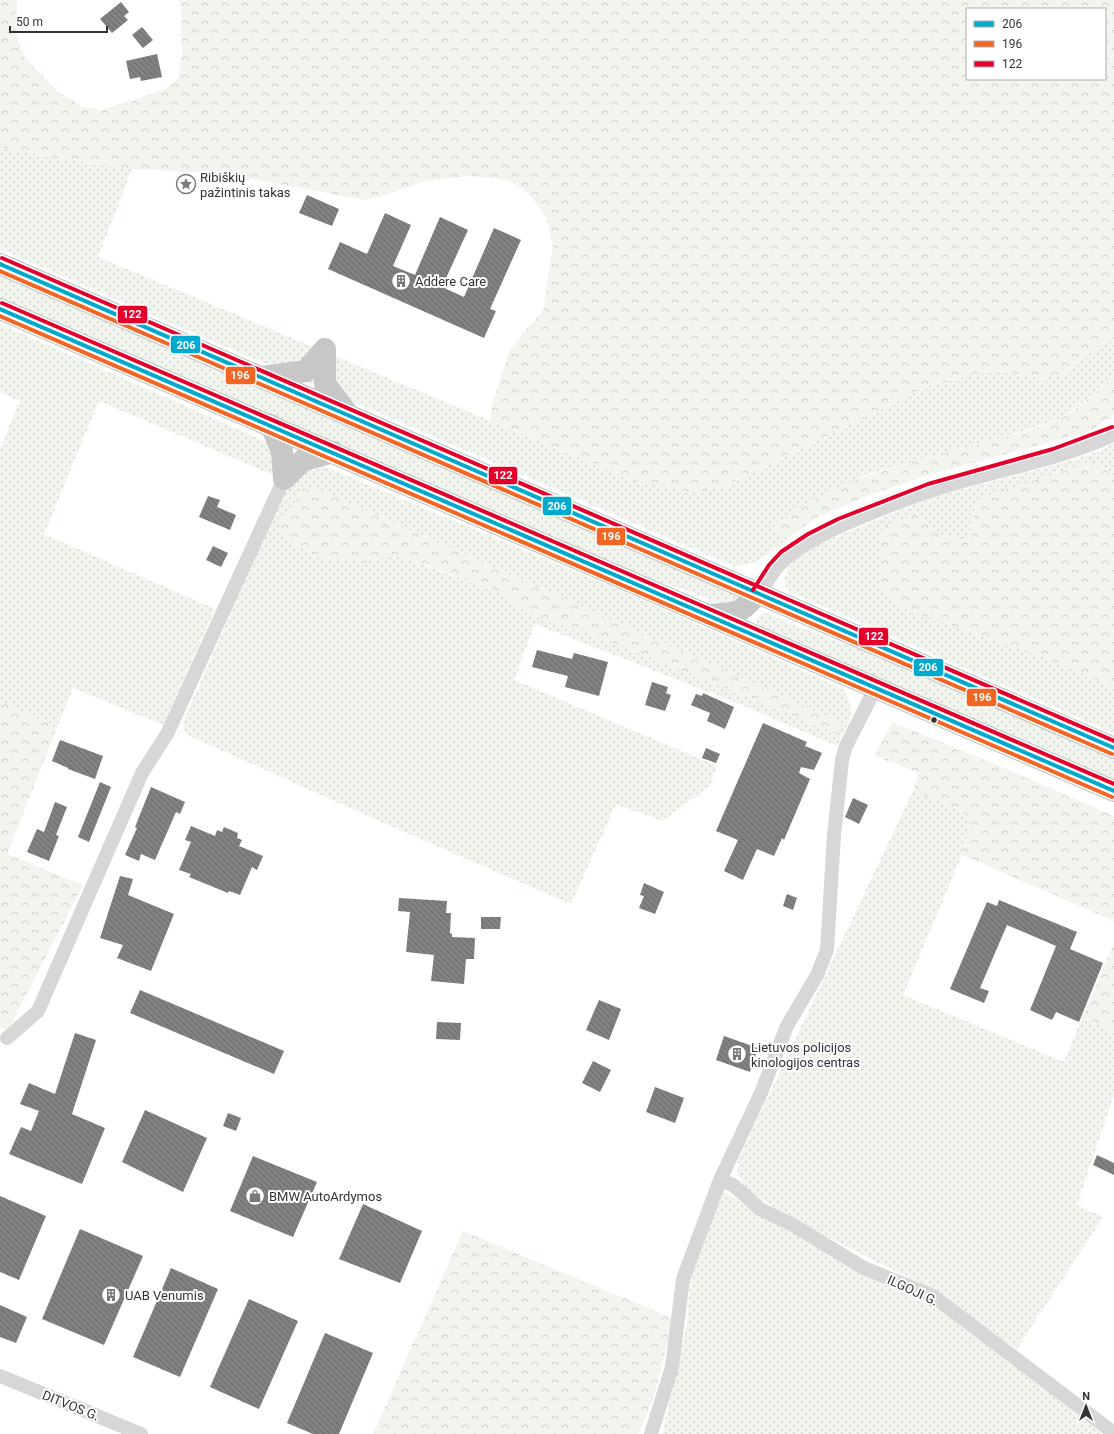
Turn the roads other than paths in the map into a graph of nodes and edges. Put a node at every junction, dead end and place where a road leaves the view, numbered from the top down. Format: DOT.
graph roads {
  1 [pos="0,264"];
  2 [pos="0,309"];
  3 [pos="262,377"];
  4 [pos="348,414"];
  5 [pos="271,426"];
  6 [pos="1114,433"];
  7 [pos="333,452"];
  8 [pos="284,479"];
  9 [pos="758,593"];
  10 [pos="706,615"];
  11 [pos="876,687"];
  12 [pos="1114,748"];
  13 [pos="1114,791"];
  14 [pos="7,1038"];
  15 [pos="720,1180"];
  16 [pos="0,1376"];
  17 [pos="1114,1433"];
  18 [pos="142,1434"];
  19 [pos="651,1434"];
  1 -- 3 [label="highway"];
  2 -- 5 [label="highway"];
  3 -- 4 [label="highway"];
  3 -- 4 [label="highway"];
  4 -- 9 [label="highway"];
  5 -- 7 [label="highway"];
  5 -- 8 [label="highway"];
  6 -- 9 [label="street"];
  7 -- 8 [label="highway"];
  7 -- 10 [label="highway"];
  8 -- 14 [label="street"];
  9 -- 10 [label="highway"];
  9 -- 12 [label="highway"];
  10 -- 11 [label="highway"];
  11 -- 13 [label="highway"];
  11 -- 15 [label="street"];
  15 -- 17 [label="street, ILGOJI G."];
  15 -- 19 [label="street"];
  16 -- 18 [label="street, DITVOS G."];
}
